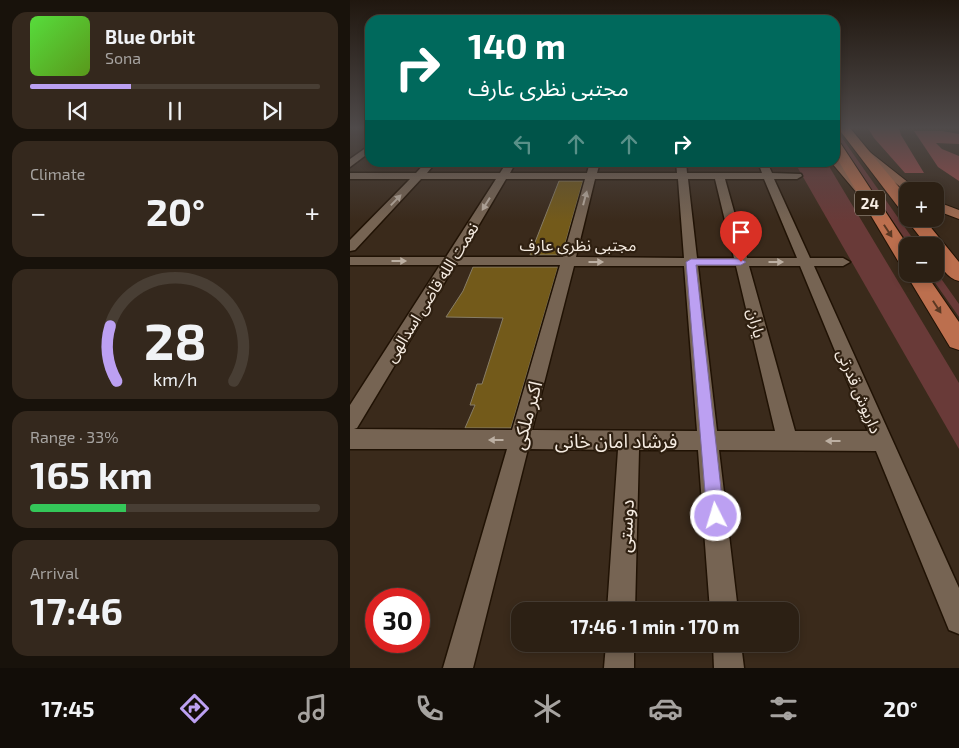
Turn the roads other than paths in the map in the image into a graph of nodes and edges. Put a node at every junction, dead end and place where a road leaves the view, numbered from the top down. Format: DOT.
graph roads {
  1 [pos="844,159"];
  2 [pos="868,159"];
  3 [pos="873,159"];
  4 [pos="840,166"];
  5 [pos="427,167"];
  6 [pos="509,167"];
  7 [pos="594,167"];
  8 [pos="681,169"];
  9 [pos="765,169"];
  10 [pos="350,176"];
  11 [pos="419,176"];
  12 [pos="503,176"];
  13 [pos="591,176"];
  14 [pos="718,176"];
  15 [pos="797,176"];
  16 [pos="902,182"];
  17 [pos="862,190"];
  18 [pos="899,198"];
  19 [pos="944,209"];
  20 [pos="959,215"];
  21 [pos="921,227"];
  22 [pos="350,247"];
  23 [pos="899,247"];
  24 [pos="350,261"];
  25 [pos="450,261"];
  26 [pos="568,262"];
  27 [pos="691,262"];
  28 [pos="741,262"];
  29 [pos="805,262"];
  30 [pos="843,262"];
  31 [pos="959,275"];
  32 [pos="921,282"];
  33 [pos="959,341"];
  34 [pos="350,422"];
  35 [pos="350,439"];
  36 [pos="520,440"];
  37 [pos="629,440"];
  38 [pos="709,441"];
  39 [pos="788,441"];
  40 [pos="882,441"];
  41 [pos="621,602"];
  42 [pos="723,602"];
  43 [pos="959,620"];
  44 [pos="620,652"];
  45 [pos="728,652"];
  46 [pos="458,668"];
  47 [pos="619,668"];
  48 [pos="729,668"];
  1 -- 17 [label="highway, 24"];
  2 -- 18 [label="highway, 24"];
  3 -- 16 [label="main road"];
  4 -- 17 [label="main road"];
  5 -- 11 [label="street"];
  6 -- 12 [label="street, نعمت الله قاضی اسدالهی"];
  7 -- 13 [label="street, اکبر ملکی"];
  8 -- 13 [label="street"];
  8 -- 14 [label="street"];
  8 -- 27 [label="street"];
  9 -- 14 [label="street"];
  9 -- 15 [label="street"];
  9 -- 29 [label="street, داریوش قدرتی"];
  10 -- 11 [label="street"];
  11 -- 12 [label="street"];
  22 -- 11 [label="street, one-way"];
  12 -- 13 [label="street"];
  12 -- 25 [label="street, نعمت الله قاضی اسدالهی, one-way"];
  26 -- 13 [label="street, اکبر ملکی, one-way"];
  14 -- 28 [label="street, یاران"];
  17 -- 23 [label="highway, 24, one-way"];
  19 -- 20 [label="main road"];
  21 -- 31 [label="highway"];
  24 -- 25 [label="street, مجتبی نظری عارف, one-way"];
  25 -- 26 [label="street, مجتبی نظری عارف"];
  25 -- 34 [label="street, نعمت الله قاضی اسدالهی"];
  26 -- 27 [label="street, مجتبی نظری عارف, one-way"];
  26 -- 36 [label="street, اکبر ملکی"];
  27 -- 28 [label="street, مجتبی نظری عارف"];
  27 -- 38 [label="street"];
  28 -- 29 [label="street, مجتبی نظری عارف, one-way"];
  28 -- 39 [label="street, یاران"];
  29 -- 30 [label="street, مجتبی نظری عارف"];
  29 -- 40 [label="street, داریوش قدرتی"];
  32 -- 33 [label="highway, one-way"];
  36 -- 35 [label="street, فرشاد امان خانی, one-way"];
  36 -- 37 [label="street, فرشاد امان خانی"];
  36 -- 46 [label="street, اکبر ملکی"];
  37 -- 38 [label="street, فرشاد امان خانی"];
  37 -- 41 [label="street, دوستی"];
  38 -- 39 [label="street, فرشاد امان خانی"];
  38 -- 42 [label="street"];
  40 -- 39 [label="street, فرشاد امان خانی, one-way"];
  40 -- 43 [label="street, داریوش قدرتی"];
  44 -- 47 [label="street"];
  45 -- 48 [label="street"];
}
